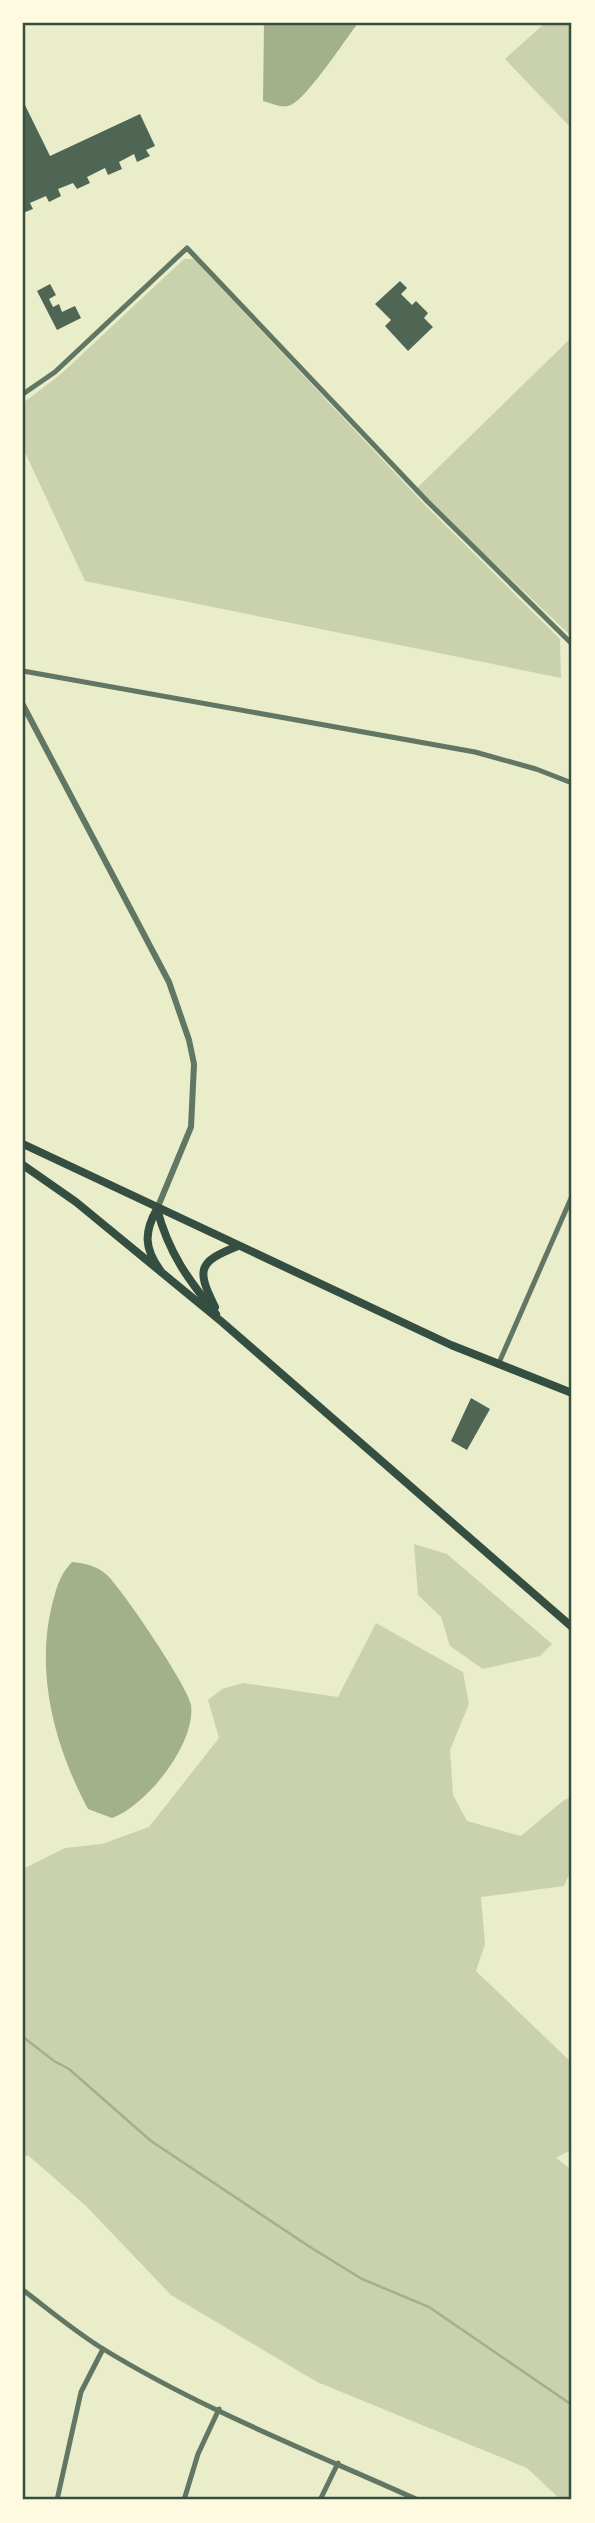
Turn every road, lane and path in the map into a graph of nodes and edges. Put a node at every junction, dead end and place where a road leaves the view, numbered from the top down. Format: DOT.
graph roads {
  1 [pos="23,394"];
  2 [pos="572,644"];
  3 [pos="23,671"];
  4 [pos="23,705"];
  5 [pos="572,783"];
  6 [pos="23,1144"];
  7 [pos="23,1165"];
  8 [pos="572,1196"];
  9 [pos="157,1209"];
  10 [pos="238,1246"];
  11 [pos="167,1279"];
  12 [pos="222,1322"];
  13 [pos="498,1365"];
  14 [pos="572,1393"];
  15 [pos="572,1627"];
  16 [pos="23,2290"];
  17 [pos="103,2349"];
  18 [pos="219,2409"];
  19 [pos="338,2463"];
  20 [pos="57,2500"];
  21 [pos="184,2500"];
  22 [pos="320,2500"];
  23 [pos="418,2500"];
  1 -- 2 [label="street"];
  3 -- 5 [label="street"];
  4 -- 9 [label="street"];
  6 -- 9 [label="main road"];
  7 -- 11 [label="main road"];
  8 -- 13 [label="street"];
  9 -- 10 [label="main road"];
  9 -- 11 [label="main road"];
  9 -- 12 [label="main road"];
  10 -- 12 [label="main road"];
  10 -- 13 [label="main road"];
  11 -- 12 [label="main road"];
  12 -- 15 [label="main road"];
  13 -- 14 [label="main road"];
  16 -- 17 [label="street"];
  17 -- 18 [label="street"];
  17 -- 20 [label="street"];
  18 -- 19 [label="street"];
  18 -- 21 [label="street"];
  19 -- 22 [label="street"];
  19 -- 23 [label="street"];
}
